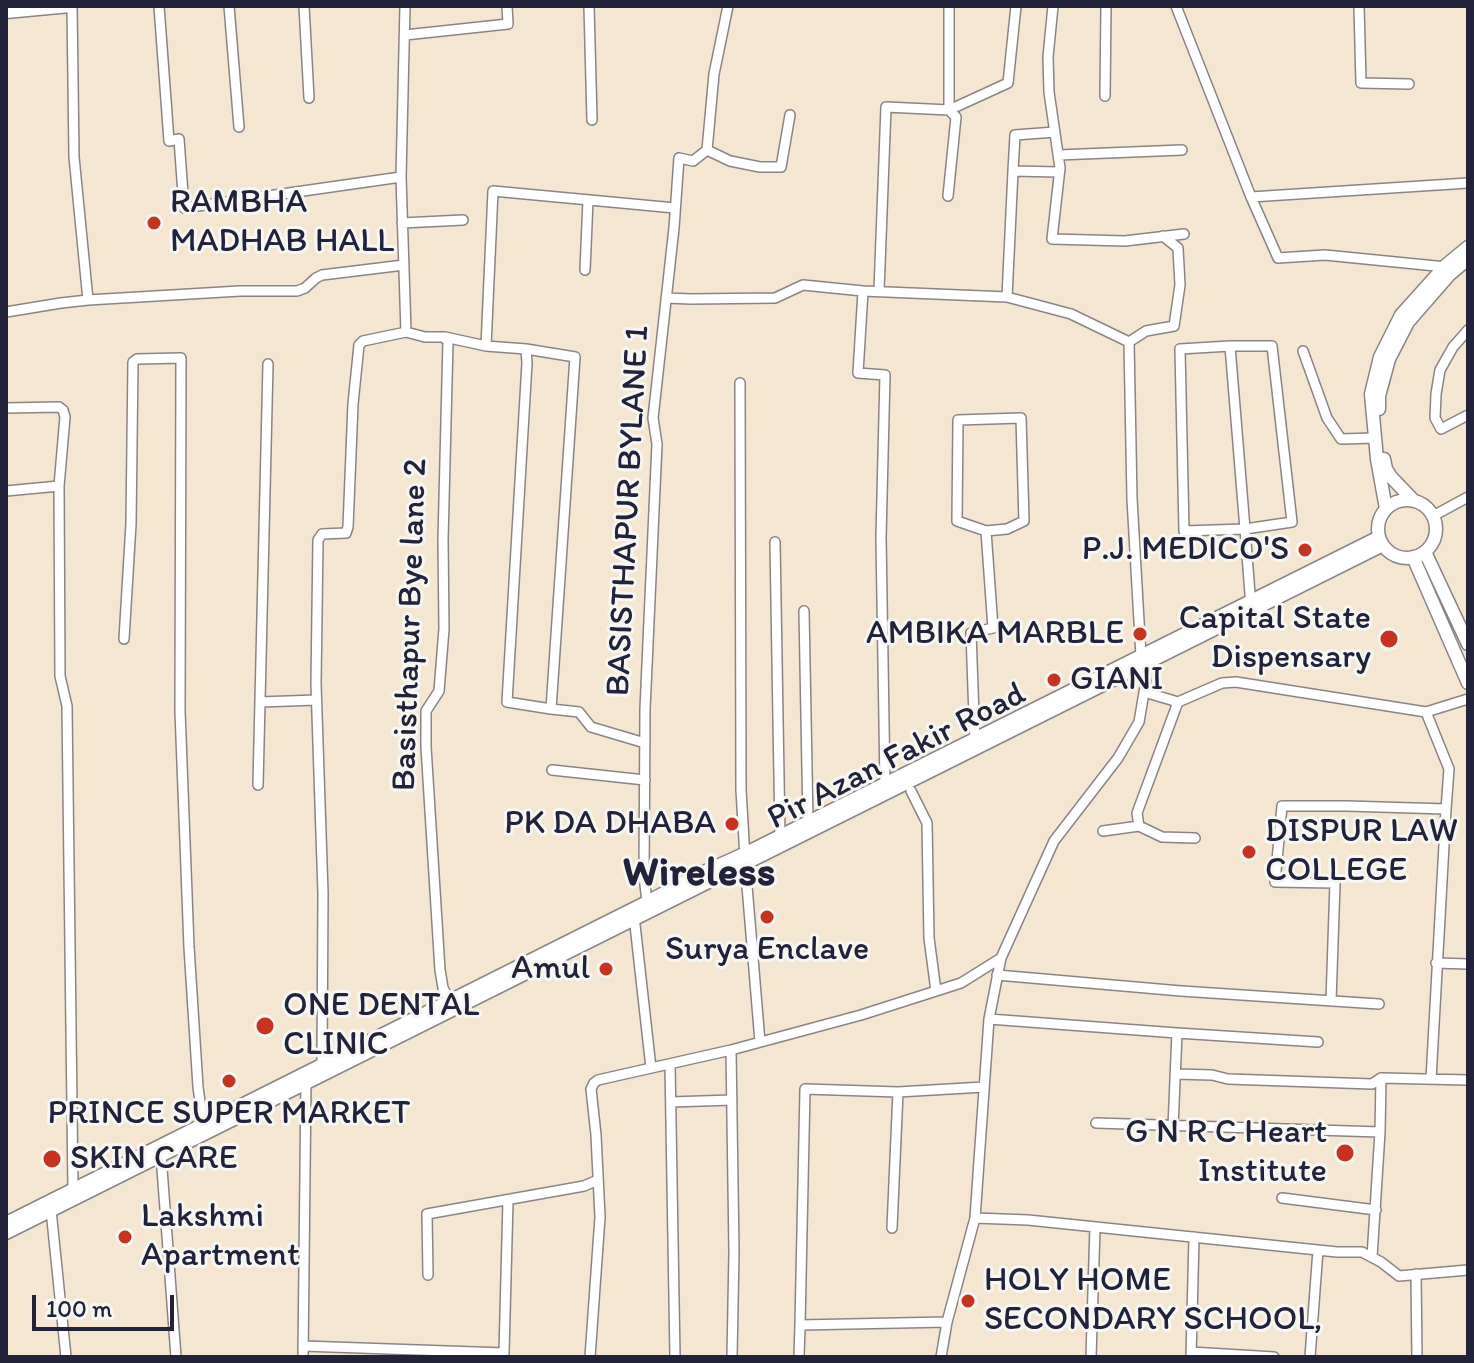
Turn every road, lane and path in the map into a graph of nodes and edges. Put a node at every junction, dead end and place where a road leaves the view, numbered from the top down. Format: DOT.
graph roads {
  1 [pos="71,6"];
  2 [pos="159,6"];
  3 [pos="229,6"];
  4 [pos="304,6"];
  5 [pos="405,6"];
  6 [pos="507,6"];
  7 [pos="589,6"];
  8 [pos="728,6"];
  9 [pos="949,6"];
  10 [pos="1016,6"];
  11 [pos="1053,6"];
  12 [pos="1106,6"];
  13 [pos="1176,6"];
  14 [pos="1359,6"];
  15 [pos="6,12"];
  16 [pos="405,35"];
  17 [pos="1409,84"];
  18 [pos="1105,96"];
  19 [pos="309,98"];
  20 [pos="949,110"];
  21 [pos="790,115"];
  22 [pos="592,120"];
  23 [pos="239,127"];
  24 [pos="1055,132"];
  25 [pos="707,150"];
  26 [pos="1182,150"];
  27 [pos="1058,155"];
  28 [pos="1013,171"];
  29 [pos="1059,172"];
  30 [pos="401,177"];
  31 [pos="1468,183"];
  32 [pos="948,196"];
  33 [pos="1251,197"];
  34 [pos="588,200"];
  35 [pos="675,208"];
  36 [pos="463,220"];
  37 [pos="402,223"];
  38 [pos="1184,234"];
  39 [pos="1163,236"];
  40 [pos="1468,247"];
  41 [pos="1468,259"];
  42 [pos="404,265"];
  43 [pos="1449,269"];
  44 [pos="585,270"];
  45 [pos="863,291"];
  46 [pos="879,291"];
  47 [pos="1007,297"];
  48 [pos="666,298"];
  49 [pos="88,300"];
  50 [pos="6,312"];
  51 [pos="1468,330"];
  52 [pos="406,332"];
  53 [pos="443,337"];
  54 [pos="1129,342"];
  55 [pos="486,346"];
  56 [pos="1230,346"];
  57 [pos="526,349"];
  58 [pos="1303,351"];
  59 [pos="268,364"];
  60 [pos="740,383"];
  61 [pos="6,408"];
  62 [pos="1468,415"];
  63 [pos="1375,438"];
  64 [pos="59,486"];
  65 [pos="6,491"];
  66 [pos="1468,497"];
  67 [pos="1414,501"];
  68 [pos="1386,509"];
  69 [pos="1433,516"];
  70 [pos="1245,529"];
  71 [pos="986,531"];
  72 [pos="1381,541"];
  73 [pos="775,542"];
  74 [pos="1419,554"];
  75 [pos="1251,601"];
  76 [pos="804,611"];
  77 [pos="124,639"];
  78 [pos="1468,644"];
  79 [pos="1140,661"];
  80 [pos="1468,683"];
  81 [pos="1144,692"];
  82 [pos="1468,699"];
  83 [pos="316,700"];
  84 [pos="260,702"];
  85 [pos="1178,702"];
  86 [pos="551,709"];
  87 [pos="1426,712"];
  88 [pos="645,743"];
  89 [pos="974,744"];
  90 [pos="552,770"];
  91 [pos="645,780"];
  92 [pos="885,784"];
  93 [pos="258,785"];
  94 [pos="911,791"];
  95 [pos="1446,809"];
  96 [pos="808,822"];
  97 [pos="1139,826"];
  98 [pos="1103,831"];
  99 [pos="780,836"];
  100 [pos="1195,838"];
  101 [pos="746,863"];
  102 [pos="647,902"];
  103 [pos="634,914"];
  104 [pos="1001,958"];
  105 [pos="1436,963"];
  106 [pos="1468,964"];
  107 [pos="997,975"];
  108 [pos="936,991"];
  109 [pos="450,1001"];
  110 [pos="1331,1001"];
  111 [pos="1379,1004"];
  112 [pos="989,1019"];
  113 [pos="1177,1033"];
  114 [pos="760,1042"];
  115 [pos="1318,1042"];
  116 [pos="731,1050"];
  117 [pos="670,1064"];
  118 [pos="322,1065"];
  119 [pos="651,1068"];
  120 [pos="1175,1074"];
  121 [pos="306,1078"];
  122 [pos="1381,1078"];
  123 [pos="1431,1079"];
  124 [pos="1468,1080"];
  125 [pos="984,1087"];
  126 [pos="898,1092"];
  127 [pos="732,1100"];
  128 [pos="671,1102"];
  129 [pos="1096,1123"];
  130 [pos="1173,1127"];
  131 [pos="206,1128"];
  132 [pos="1380,1132"];
  133 [pos="161,1155"];
  134 [pos="598,1180"];
  135 [pos="73,1189"];
  136 [pos="1282,1198"];
  137 [pos="508,1200"];
  138 [pos="51,1210"];
  139 [pos="1376,1210"];
  140 [pos="975,1218"];
  141 [pos="6,1223"];
  142 [pos="1095,1227"];
  143 [pos="892,1228"];
  144 [pos="6,1233"];
  145 [pos="1194,1237"];
  146 [pos="1318,1250"];
  147 [pos="1372,1257"];
  148 [pos="1468,1270"];
  149 [pos="1416,1274"];
  150 [pos="428,1275"];
  151 [pos="947,1322"];
  152 [pos="800,1325"];
  153 [pos="303,1346"];
  154 [pos="1191,1354"];
  155 [pos="504,1355"];
  156 [pos="66,1357"];
  157 [pos="176,1357"];
  158 [pos="303,1357"];
  159 [pos="590,1357"];
  160 [pos="675,1357"];
  161 [pos="732,1357"];
  162 [pos="799,1357"];
  163 [pos="941,1357"];
  164 [pos="1091,1357"];
  165 [pos="1274,1357"];
  166 [pos="1310,1357"];
  167 [pos="1417,1357"];
  1 -- 15 [label="main road"];
  1 -- 49 [label="street"];
  2 -- 30 [label="street"];
  3 -- 23 [label="street"];
  4 -- 19 [label="street"];
  5 -- 16 [label="street"];
  6 -- 16 [label="street"];
  7 -- 22 [label="street"];
  8 -- 25 [label="street"];
  9 -- 20 [label="street"];
  10 -- 20 [label="street"];
  11 -- 24 [label="street"];
  12 -- 18 [label="street"];
  13 -- 33 [label="street"];
  14 -- 17 [label="street"];
  16 -- 30 [label="street"];
  20 -- 32 [label="street"];
  20 -- 46 [label="street"];
  21 -- 25 [label="street"];
  24 -- 27 [label="street"];
  24 -- 28 [label="street"];
  25 -- 35 [label="street, BASISTHAPUR BYLANE 1"];
  26 -- 27 [label="street"];
  27 -- 29 [label="street"];
  28 -- 29 [label="street"];
  28 -- 47 [label="street"];
  29 -- 39 [label="street"];
  30 -- 37 [label="street"];
  31 -- 33 [label="street"];
  33 -- 43 [label="street"];
  34 -- 35 [label="street"];
  34 -- 44 [label="street"];
  34 -- 55 [label="street"];
  35 -- 48 [label="street, BASISTHAPUR BYLANE 1"];
  36 -- 37 [label="street"];
  37 -- 42 [label="street"];
  38 -- 39 [label="street"];
  39 -- 54 [label="street"];
  40 -- 43 [label="main road"];
  41 -- 43 [label="main road"];
  42 -- 49 [label="street"];
  42 -- 52 [label="street"];
  43 -- 63 [label="main road"];
  43 -- 67 [label="main road"];
  45 -- 46 [label="street"];
  45 -- 48 [label="street"];
  45 -- 92 [label="street"];
  46 -- 47 [label="street"];
  47 -- 54 [label="street"];
  48 -- 88 [label="street, BASISTHAPUR BYLANE 1"];
  49 -- 50 [label="street"];
  51 -- 62 [label="street"];
  52 -- 53 [label="street"];
  52 -- 83 [label="street"];
  53 -- 55 [label="street"];
  53 -- 109 [label="street, Basisthapur Bye lane 2"];
  54 -- 79 [label="street"];
  55 -- 57 [label="street"];
  56 -- 70 [label="street"];
  56 -- 70 [label="street"];
  56 -- 70 [label="street"];
  57 -- 86 [label="street"];
  57 -- 86 [label="street"];
  58 -- 63 [label="street"];
  59 -- 84 [label="street"];
  60 -- 101 [label="street"];
  61 -- 64 [label="street"];
  63 -- 68 [label="main road"];
  64 -- 65 [label="street"];
  64 -- 135 [label="street"];
  66 -- 69 [label="street"];
  67 -- 68 [label="main road"];
  67 -- 69 [label="main road"];
  68 -- 72 [label="main road"];
  69 -- 74 [label="main road"];
  70 -- 75 [label="street"];
  71 -- 71 [label="street"];
  71 -- 89 [label="street"];
  72 -- 74 [label="main road"];
  72 -- 75 [label="main road"];
  72 -- 79 [label="main road, Pir Azan Fakir Road"];
  73 -- 99 [label="street"];
  74 -- 78 [label="main road"];
  74 -- 80 [label="main road"];
  75 -- 79 [label="main road"];
  76 -- 96 [label="street"];
  77 -- 131 [label="street"];
  79 -- 81 [label="street"];
  79 -- 89 [label="main road, Pir Azan Fakir Road"];
  81 -- 85 [label="street"];
  81 -- 104 [label="street"];
  82 -- 87 [label="street"];
  83 -- 84 [label="street"];
  83 -- 118 [label="street"];
  84 -- 93 [label="street"];
  85 -- 87 [label="street"];
  85 -- 97 [label="street"];
  86 -- 88 [label="street"];
  87 -- 95 [label="street"];
  88 -- 91 [label="street, BASISTHAPUR BYLANE 1"];
  89 -- 92 [label="main road, Pir Azan Fakir Road"];
  89 -- 101 [label="main road, Pir Azan Fakir Road"];
  90 -- 91 [label="street"];
  91 -- 102 [label="street, BASISTHAPUR BYLANE 1"];
  92 -- 96 [label="main road, Pir Azan Fakir Road"];
  94 -- 108 [label="street"];
  95 -- 105 [label="street"];
  95 -- 110 [label="street"];
  96 -- 99 [label="main road, Pir Azan Fakir Road"];
  97 -- 98 [label="street"];
  97 -- 100 [label="street"];
  99 -- 101 [label="main road, Pir Azan Fakir Road"];
  101 -- 102 [label="main road, Pir Azan Fakir Road"];
  101 -- 103 [label="main road, Pir Azan Fakir Road"];
  101 -- 114 [label="street"];
  102 -- 103 [label="main road, Pir Azan Fakir Road"];
  103 -- 109 [label="main road, Pir Azan Fakir Road"];
  103 -- 119 [label="street"];
  103 -- 121 [label="main road, Pir Azan Fakir Road"];
  104 -- 107 [label="street"];
  104 -- 108 [label="street"];
  105 -- 106 [label="street"];
  105 -- 123 [label="street"];
  107 -- 110 [label="street"];
  107 -- 112 [label="street"];
  108 -- 114 [label="street"];
  109 -- 118 [label="main road, Pir Azan Fakir Road"];
  110 -- 111 [label="street"];
  112 -- 113 [label="street"];
  112 -- 125 [label="street"];
  113 -- 115 [label="street"];
  113 -- 120 [label="street"];
  114 -- 116 [label="street"];
  116 -- 117 [label="street"];
  116 -- 127 [label="street"];
  117 -- 119 [label="street"];
  117 -- 128 [label="street"];
  118 -- 121 [label="main road, Pir Azan Fakir Road"];
  119 -- 134 [label="street"];
  120 -- 122 [label="street"];
  120 -- 130 [label="street"];
  121 -- 131 [label="main road, Pir Azan Fakir Road"];
  121 -- 153 [label="street"];
  122 -- 123 [label="street"];
  122 -- 132 [label="street"];
  123 -- 124 [label="street"];
  125 -- 126 [label="street"];
  125 -- 140 [label="street"];
  126 -- 143 [label="street"];
  126 -- 152 [label="street"];
  127 -- 128 [label="street"];
  127 -- 161 [label="street"];
  128 -- 160 [label="street"];
  129 -- 130 [label="street"];
  130 -- 132 [label="street"];
  131 -- 133 [label="main road, Pir Azan Fakir Road"];
  131 -- 135 [label="main road, Pir Azan Fakir Road"];
  132 -- 139 [label="street"];
  133 -- 138 [label="main road, Pir Azan Fakir Road"];
  133 -- 157 [label="street"];
  134 -- 137 [label="street"];
  134 -- 159 [label="street"];
  135 -- 141 [label="main road, Pir Azan Fakir Road"];
  136 -- 139 [label="street"];
  137 -- 150 [label="street"];
  137 -- 155 [label="street"];
  138 -- 144 [label="main road, Pir Azan Fakir Road"];
  138 -- 156 [label="street"];
  139 -- 147 [label="street"];
  140 -- 142 [label="street"];
  140 -- 151 [label="street"];
  142 -- 145 [label="street"];
  142 -- 164 [label="street"];
  145 -- 146 [label="street"];
  145 -- 154 [label="street"];
  146 -- 147 [label="street"];
  146 -- 166 [label="street"];
  147 -- 149 [label="street"];
  148 -- 149 [label="street"];
  149 -- 167 [label="street"];
  151 -- 152 [label="street"];
  151 -- 163 [label="street"];
  152 -- 162 [label="street"];
  153 -- 155 [label="street"];
  153 -- 158 [label="street"];
  154 -- 165 [label="street"];
}
